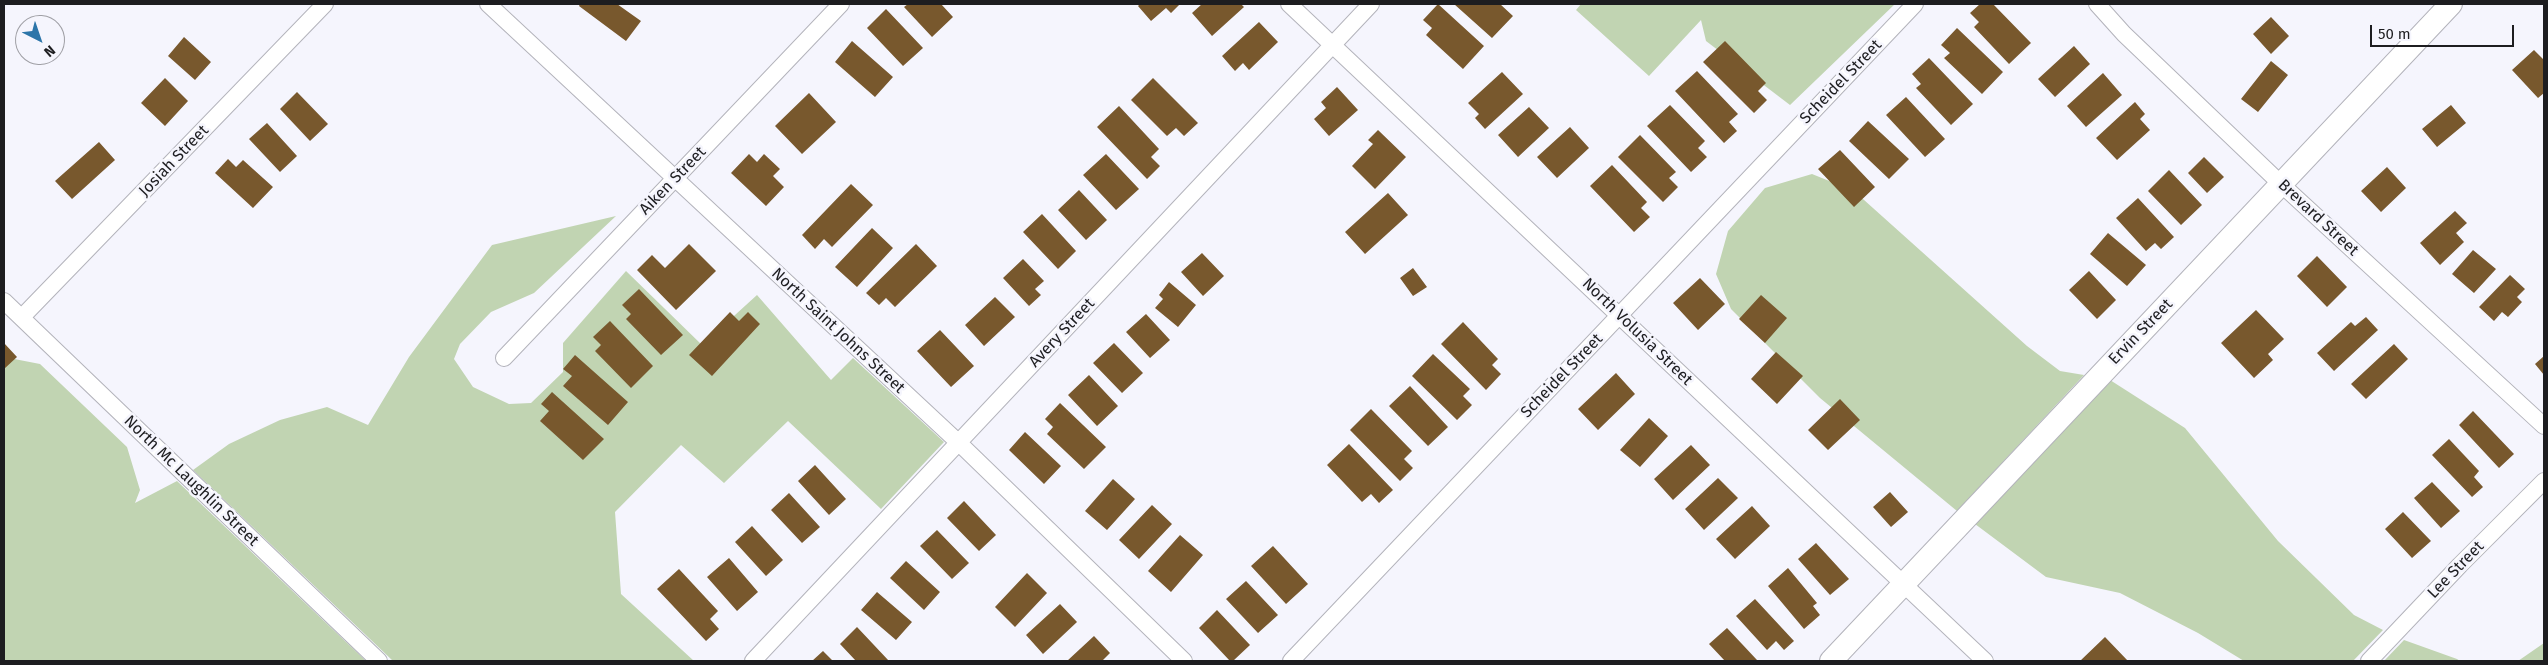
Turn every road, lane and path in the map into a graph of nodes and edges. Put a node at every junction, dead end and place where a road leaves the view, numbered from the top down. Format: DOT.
graph roads {
  1 [pos="325,4"];
  2 [pos="488,4"];
  3 [pos="841,4"];
  4 [pos="1289,4"];
  5 [pos="1371,4"];
  6 [pos="1915,4"];
  7 [pos="2097,4"];
  8 [pos="2451,4"];
  9 [pos="1332,45"];
  10 [pos="675,179"];
  11 [pos="2281,184"];
  12 [pos="4,301"];
  13 [pos="1620,315"];
  14 [pos="22,317"];
  15 [pos="504,358"];
  16 [pos="2544,426"];
  17 [pos="959,443"];
  18 [pos="2544,481"];
  19 [pos="1904,584"];
  20 [pos="380,661"];
  21 [pos="753,661"];
  22 [pos="1184,661"];
  23 [pos="1291,661"];
  24 [pos="1831,661"];
  25 [pos="1985,661"];
  26 [pos="2369,661"];
  1 -- 14 [label="street, Josiah Street"];
  2 -- 10 [label="street, North Saint Johns Street"];
  3 -- 10 [label="street, Aiken Street"];
  4 -- 9 [label="street, North Volusia Street"];
  5 -- 9 [label="street, Avery Street"];
  6 -- 13 [label="street, Scheidel Street"];
  7 -- 11 [label="street, Brevard Street"];
  8 -- 11 [label="street, Ervin Street"];
  9 -- 13 [label="street, North Volusia Street"];
  9 -- 17 [label="street, Avery Street"];
  10 -- 15 [label="street, Aiken Street"];
  10 -- 17 [label="street, North Saint Johns Street"];
  11 -- 16 [label="street, Brevard Street"];
  11 -- 19 [label="street, Ervin Street"];
  12 -- 14 [label="street, North Mc Laughlin Street"];
  13 -- 19 [label="street, North Volusia Street"];
  13 -- 23 [label="street, Scheidel Street"];
  14 -- 20 [label="street, North Mc Laughlin Street"];
  17 -- 21 [label="street, Avery Street"];
  17 -- 22 [label="street, North Saint Johns Street"];
  18 -- 26 [label="street, Lee Street"];
  19 -- 24 [label="street, Ervin Street"];
  19 -- 25 [label="street, North Volusia Street"];
}
